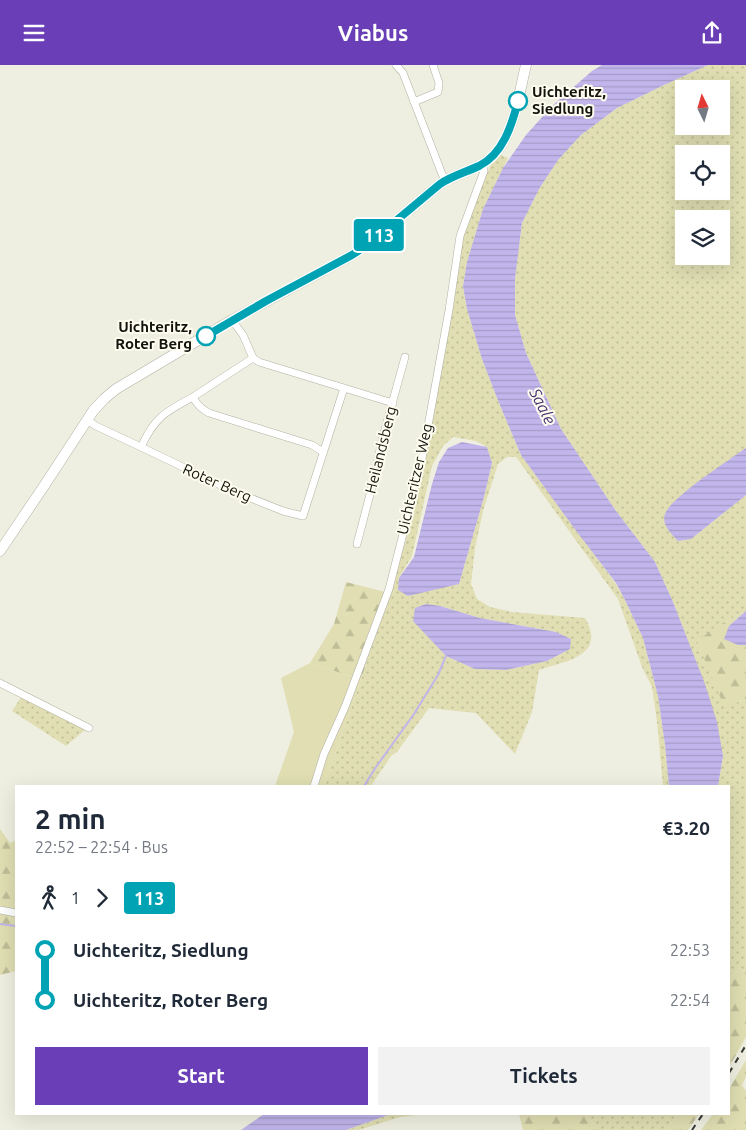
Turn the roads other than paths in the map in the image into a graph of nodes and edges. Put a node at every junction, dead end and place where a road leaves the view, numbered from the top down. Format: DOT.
graph roads {
  1 [pos="396,65"];
  2 [pos="433,65"];
  3 [pos="526,65"];
  4 [pos="414,102"];
  5 [pos="483,163"];
  6 [pos="446,180"];
  7 [pos="232,320"];
  8 [pos="405,357"];
  9 [pos="253,358"];
  10 [pos="344,388"];
  11 [pos="193,397"];
  12 [pos="393,403"];
  13 [pos="87,420"];
  14 [pos="141,447"];
  15 [pos="323,452"];
  16 [pos="356,544"];
  17 [pos="0,551"];
  18 [pos="0,683"];
  19 [pos="89,727"];
  20 [pos="314,785"];
  21 [pos="0,910"];
  22 [pos="15,913"];
  1 -- 4 [label="street"];
  2 -- 4 [label="street"];
  3 -- 5 [label="street"];
  4 -- 6 [label="street"];
  5 -- 6 [label="street"];
  5 -- 20 [label="street, Uichteritzer Weg"];
  6 -- 7 [label="street"];
  7 -- 9 [label="street"];
  7 -- 13 [label="street"];
  8 -- 12 [label="street, Heilandsberg"];
  9 -- 10 [label="street"];
  9 -- 11 [label="street"];
  10 -- 12 [label="street"];
  10 -- 15 [label="street, Roter Berg"];
  11 -- 14 [label="street"];
  11 -- 15 [label="street"];
  12 -- 16 [label="street, Heilandsberg"];
  13 -- 14 [label="street"];
  13 -- 17 [label="street"];
  14 -- 15 [label="street, Roter Berg"];
  18 -- 19 [label="street"];
  21 -- 22 [label="street"];
}
